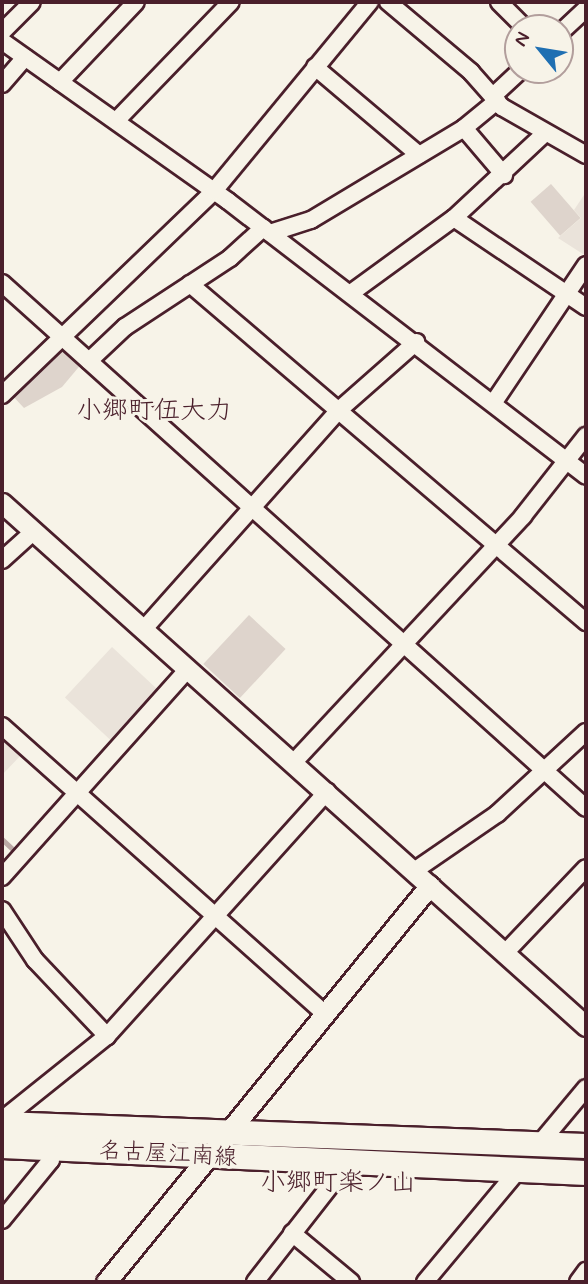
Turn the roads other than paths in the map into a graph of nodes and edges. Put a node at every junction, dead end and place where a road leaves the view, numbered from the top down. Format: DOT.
graph roads {
  1 [pos="32,2"];
  2 [pos="136,2"];
  3 [pos="231,2"];
  4 [pos="370,2"];
  5 [pos="388,2"];
  6 [pos="2,32"];
  7 [pos="2,41"];
  8 [pos="25,58"];
  9 [pos="315,67"];
  10 [pos="60,82"];
  11 [pos="2,84"];
  12 [pos="508,84"];
  13 [pos="495,98"];
  14 [pos="116,121"];
  15 [pos="464,128"];
  16 [pos="545,133"];
  17 [pos="419,155"];
  18 [pos="586,155"];
  19 [pos="504,175"];
  20 [pos="214,191"];
  21 [pos="454,218"];
  22 [pos="266,230"];
  23 [pos="586,265"];
  24 [pos="2,283"];
  25 [pos="190,284"];
  26 [pos="351,293"];
  27 [pos="566,294"];
  28 [pos="586,307"];
  29 [pos="61,336"];
  30 [pos="416,342"];
  31 [pos="89,361"];
  32 [pos="2,395"];
  33 [pos="494,402"];
  34 [pos="339,410"];
  35 [pos="586,436"];
  36 [pos="569,461"];
  37 [pos="586,476"];
  38 [pos="2,503"];
  39 [pos="252,508"];
  40 [pos="33,531"];
  41 [pos="496,545"];
  42 [pos="2,560"];
  43 [pos="586,622"];
  44 [pos="143,630"];
  45 [pos="403,644"];
  46 [pos="187,669"];
  47 [pos="2,726"];
  48 [pos="586,733"];
  49 [pos="294,762"];
  50 [pos="545,772"];
  51 [pos="76,791"];
  52 [pos="327,792"];
  53 [pos="586,808"];
  54 [pos="586,868"];
  55 [pos="414,871"];
  56 [pos="2,877"];
  57 [pos="430,885"];
  58 [pos="2,910"];
  59 [pos="213,914"];
  60 [pos="505,953"];
  61 [pos="326,1015"];
  62 [pos="586,1026"];
  63 [pos="107,1036"];
  64 [pos="586,1088"];
  65 [pos="2,1122"];
  66 [pos="231,1133"];
  67 [pos="541,1142"];
  68 [pos="2,1146"];
  69 [pos="586,1146"];
  70 [pos="51,1149"];
  71 [pos="209,1158"];
  72 [pos="348,1163"];
  73 [pos="520,1168"];
  74 [pos="586,1172"];
  75 [pos="2,1220"];
  76 [pos="292,1233"];
  77 [pos="586,1271"];
  78 [pos="106,1282"];
  79 [pos="255,1282"];
  80 [pos="351,1282"];
  81 [pos="425,1282"];
  82 [pos="578,1282"];
  1 -- 6 [label="street"];
  2 -- 10 [label="street"];
  3 -- 14 [label="street"];
  4 -- 9 [label="street"];
  5 -- 13 [label="street"];
  7 -- 8 [label="street"];
  8 -- 10 [label="street"];
  8 -- 11 [label="street"];
  9 -- 17 [label="street"];
  9 -- 20 [label="street"];
  10 -- 14 [label="street"];
  12 -- 13 [label="street"];
  13 -- 15 [label="street"];
  13 -- 16 [label="street"];
  14 -- 20 [label="street"];
  15 -- 17 [label="street"];
  15 -- 19 [label="street"];
  16 -- 18 [label="street"];
  16 -- 19 [label="street"];
  17 -- 22 [label="street"];
  19 -- 21 [label="street"];
  20 -- 22 [label="street"];
  20 -- 29 [label="street"];
  21 -- 26 [label="street"];
  21 -- 27 [label="street"];
  22 -- 25 [label="street"];
  22 -- 26 [label="street"];
  23 -- 27 [label="street"];
  24 -- 29 [label="street"];
  25 -- 31 [label="street"];
  25 -- 34 [label="street"];
  26 -- 30 [label="street"];
  27 -- 28 [label="street"];
  27 -- 33 [label="street"];
  29 -- 31 [label="street"];
  29 -- 32 [label="street"];
  30 -- 33 [label="street"];
  30 -- 34 [label="street"];
  31 -- 39 [label="street"];
  33 -- 36 [label="street"];
  34 -- 39 [label="street"];
  34 -- 41 [label="street"];
  35 -- 36 [label="street"];
  36 -- 37 [label="street"];
  36 -- 41 [label="street"];
  38 -- 40 [label="street"];
  39 -- 44 [label="street"];
  39 -- 45 [label="street"];
  40 -- 42 [label="street"];
  40 -- 44 [label="street"];
  41 -- 43 [label="street"];
  41 -- 45 [label="street"];
  44 -- 46 [label="street"];
  45 -- 49 [label="street"];
  45 -- 50 [label="street"];
  46 -- 49 [label="street"];
  46 -- 51 [label="street"];
  47 -- 51 [label="street"];
  48 -- 50 [label="street"];
  49 -- 52 [label="street"];
  50 -- 53 [label="street"];
  50 -- 55 [label="street"];
  51 -- 56 [label="street"];
  51 -- 59 [label="street"];
  52 -- 55 [label="street"];
  52 -- 59 [label="street"];
  54 -- 60 [label="street"];
  55 -- 57 [label="street"];
  57 -- 60 [label="street"];
  57 -- 61 [label="street"];
  58 -- 63 [label="street"];
  59 -- 61 [label="street"];
  59 -- 63 [label="street"];
  60 -- 62 [label="street"];
  61 -- 66 [label="street"];
  63 -- 65 [label="street"];
  64 -- 67 [label="street"];
  65 -- 66 [label="main road, 名古屋江南線"];
  66 -- 67 [label="main road, 名古屋江南線"];
  66 -- 71 [label="street"];
  67 -- 69 [label="main road, 名古屋江南線"];
  68 -- 70 [label="main road, 名古屋江南線"];
  70 -- 71 [label="main road, 名古屋江南線"];
  70 -- 75 [label="street"];
  71 -- 72 [label="main road, 名古屋江南線"];
  71 -- 78 [label="street"];
  72 -- 73 [label="main road, 名古屋江南線"];
  72 -- 76 [label="street"];
  73 -- 74 [label="main road, 名古屋江南線"];
  73 -- 81 [label="street"];
  76 -- 79 [label="street"];
  76 -- 80 [label="street"];
  77 -- 82 [label="street"];
}
